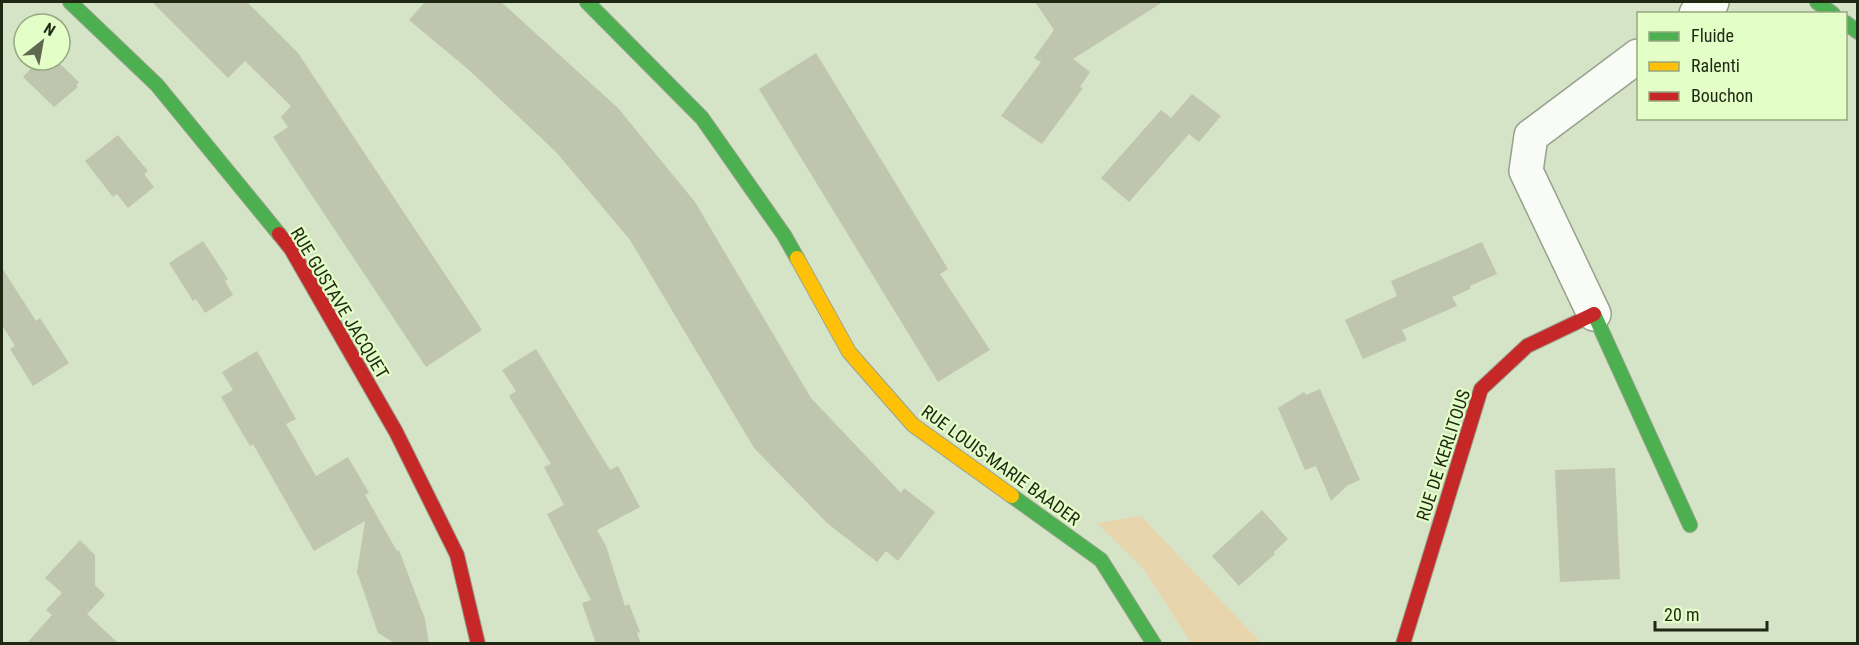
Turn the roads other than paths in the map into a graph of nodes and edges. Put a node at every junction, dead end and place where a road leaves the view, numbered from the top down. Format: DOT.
graph roads {
  1 [pos="70,2"];
  2 [pos="587,2"];
  3 [pos="1712,2"];
  4 [pos="1817,2"];
  5 [pos="1699,12"];
  6 [pos="1830,12"];
  7 [pos="1637,57"];
  8 [pos="1594,314"];
  9 [pos="1690,525"];
  10 [pos="478,644"];
  11 [pos="1154,644"];
  12 [pos="1403,644"];
  1 -- 10 [label="street, RUE GUSTAVE JACQUET"];
  2 -- 11 [label="street, RUE LOUIS-MARIE BAADER"];
  3 -- 5 [label="street"];
  4 -- 6 [label="street"];
  7 -- 8 [label="street"];
  8 -- 9 [label="street"];
  8 -- 12 [label="street, RUE DE KERLITOUS"];
}
